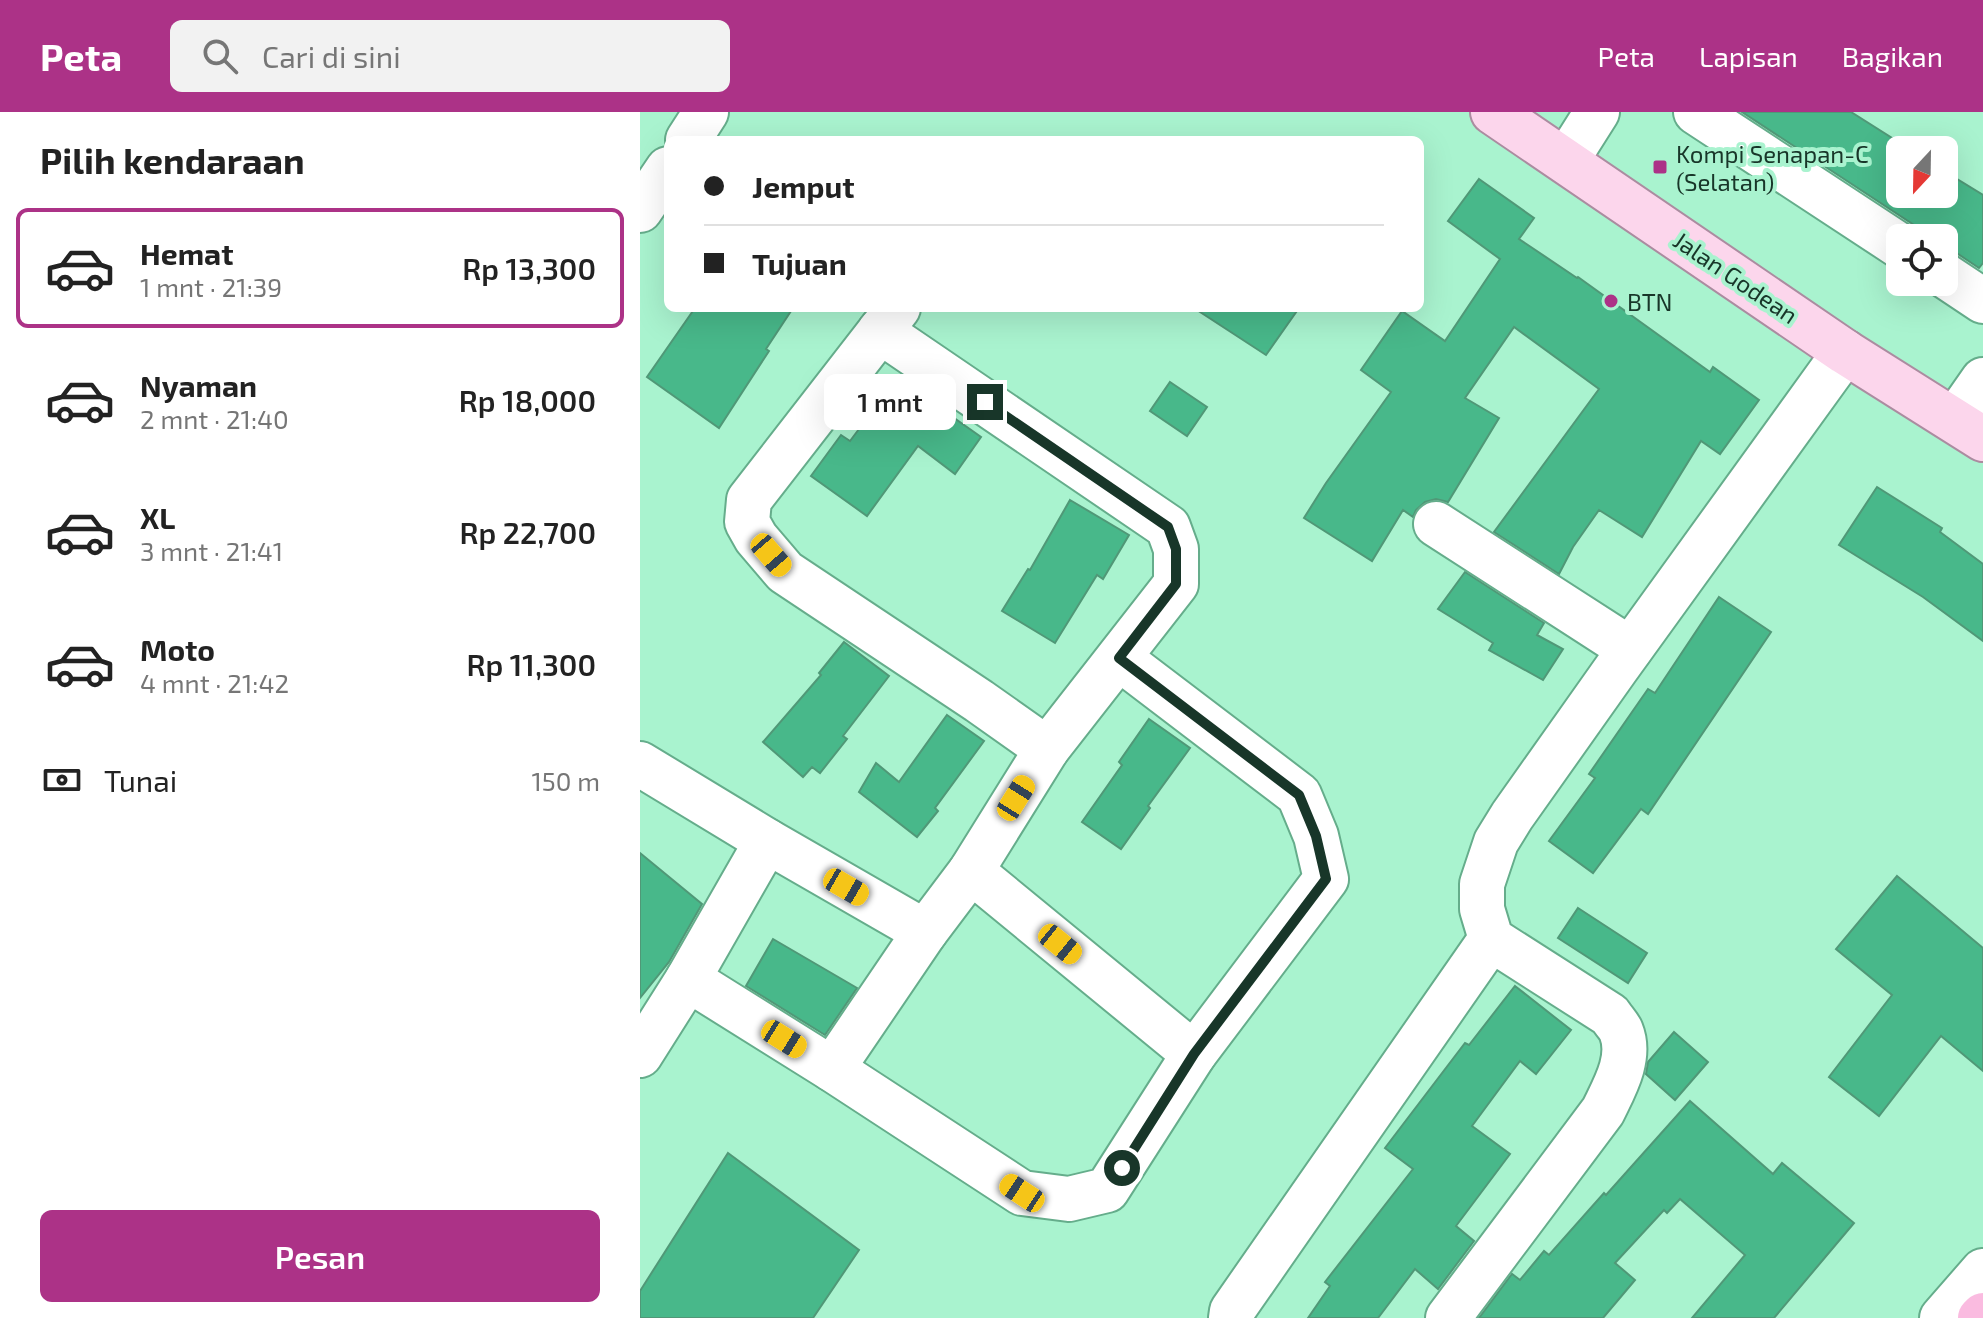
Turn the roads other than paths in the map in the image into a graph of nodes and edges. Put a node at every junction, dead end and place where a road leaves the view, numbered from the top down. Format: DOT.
graph roads {
  1 [pos="1493,112"];
  2 [pos="1597,112"];
  3 [pos="1696,112"];
  4 [pos="1566,161"];
  5 [pos="664,175"];
  6 [pos="640,210"];
  7 [pos="1886,237"];
  8 [pos="1958,284"];
  9 [pos="1983,301"];
  10 [pos="889,320"];
  11 [pos="1845,352"];
  12 [pos="1983,380"];
  13 [pos="1969,429"];
  14 [pos="1436,524"];
  15 [pos="1630,649"];
  16 [pos="1119,658"];
  17 [pos="1047,749"];
  18 [pos="640,764"];
  19 [pos="767,841"];
  20 [pos="971,871"];
  21 [pos="925,932"];
  22 [pos="1491,939"];
  23 [pos="688,979"];
  24 [pos="1194,1054"];
  25 [pos="640,1055"];
  26 [pos="832,1069"];
  27 [pos="1983,1271"];
  28 [pos="1231,1318"];
  29 [pos="1448,1318"];
  30 [pos="1942,1318"];
  1 -- 4 [label="main road, Jalan Godean"];
  2 -- 4 [label="street"];
  3 -- 7 [label="street"];
  4 -- 11 [label="main road, Jalan Godean"];
  5 -- 6 [label="street"];
  8 -- 9 [label="street"];
  10 -- 16 [label="street"];
  10 -- 17 [label="street"];
  11 -- 13 [label="main road, Jalan Godean"];
  11 -- 15 [label="street"];
  12 -- 13 [label="street"];
  14 -- 15 [label="street"];
  15 -- 22 [label="street"];
  16 -- 17 [label="street"];
  16 -- 24 [label="street"];
  17 -- 20 [label="street"];
  18 -- 19 [label="street"];
  19 -- 21 [label="street"];
  19 -- 23 [label="street"];
  20 -- 21 [label="street"];
  20 -- 24 [label="street"];
  21 -- 26 [label="street"];
  22 -- 28 [label="street"];
  22 -- 29 [label="street"];
  23 -- 25 [label="street"];
  23 -- 26 [label="street"];
  24 -- 26 [label="street"];
  27 -- 30 [label="street"];
}
